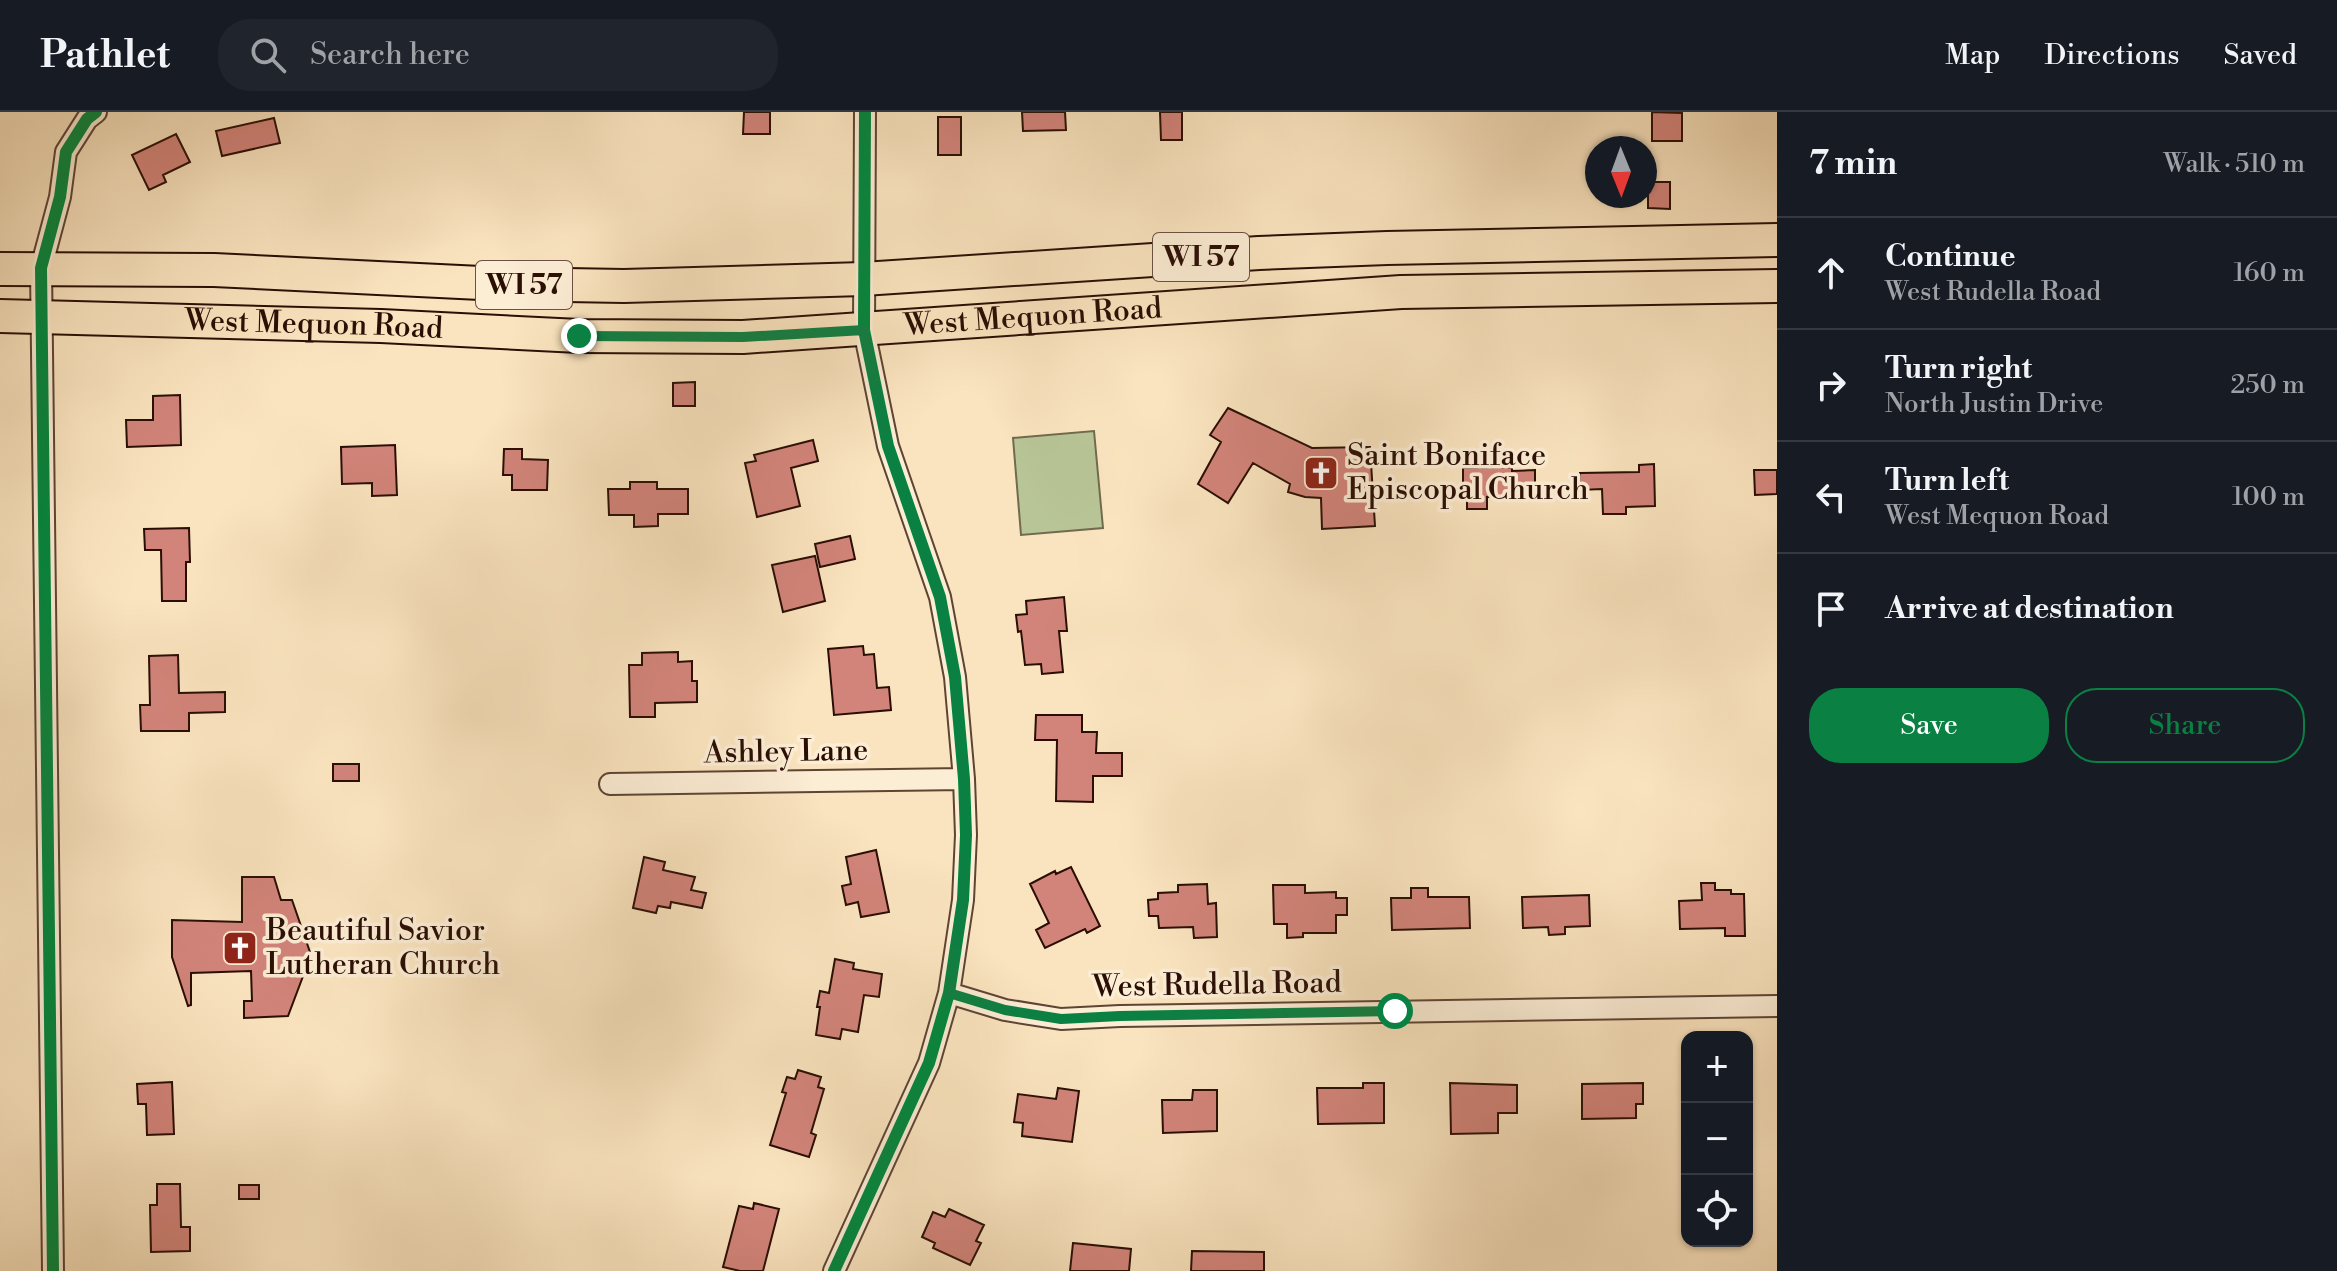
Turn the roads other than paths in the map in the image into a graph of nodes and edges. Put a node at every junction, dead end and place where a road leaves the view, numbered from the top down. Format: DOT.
graph roads {
  1 [pos="96,112"];
  2 [pos="865,112"];
  3 [pos="1777,240"];
  4 [pos="41,268"];
  5 [pos="0,269"];
  6 [pos="863,279"];
  7 [pos="1777,286"];
  8 [pos="40,315"];
  9 [pos="0,316"];
  10 [pos="864,330"];
  11 [pos="964,779"];
  12 [pos="610,784"];
  13 [pos="949,993"];
  14 [pos="1777,1006"];
  15 [pos="53,1271"];
  16 [pos="834,1271"];
  1 -- 4 [label="street"];
  2 -- 6 [label="street"];
  3 -- 6 [label="main road, West Mequon Road / WI 57"];
  4 -- 5 [label="main road, West Mequon Road / WI 57"];
  4 -- 6 [label="main road, West Mequon Road / WI 57"];
  4 -- 8 [label="street"];
  6 -- 10 [label="street"];
  7 -- 10 [label="main road, West Mequon Road / WI 57"];
  8 -- 9 [label="main road, West Mequon Road / WI 57"];
  8 -- 10 [label="main road, West Mequon Road / WI 57"];
  8 -- 15 [label="street"];
  10 -- 11 [label="street"];
  11 -- 12 [label="street, Ashley Lane"];
  11 -- 13 [label="street"];
  13 -- 14 [label="street, West Rudella Road"];
  13 -- 16 [label="street"];
}
